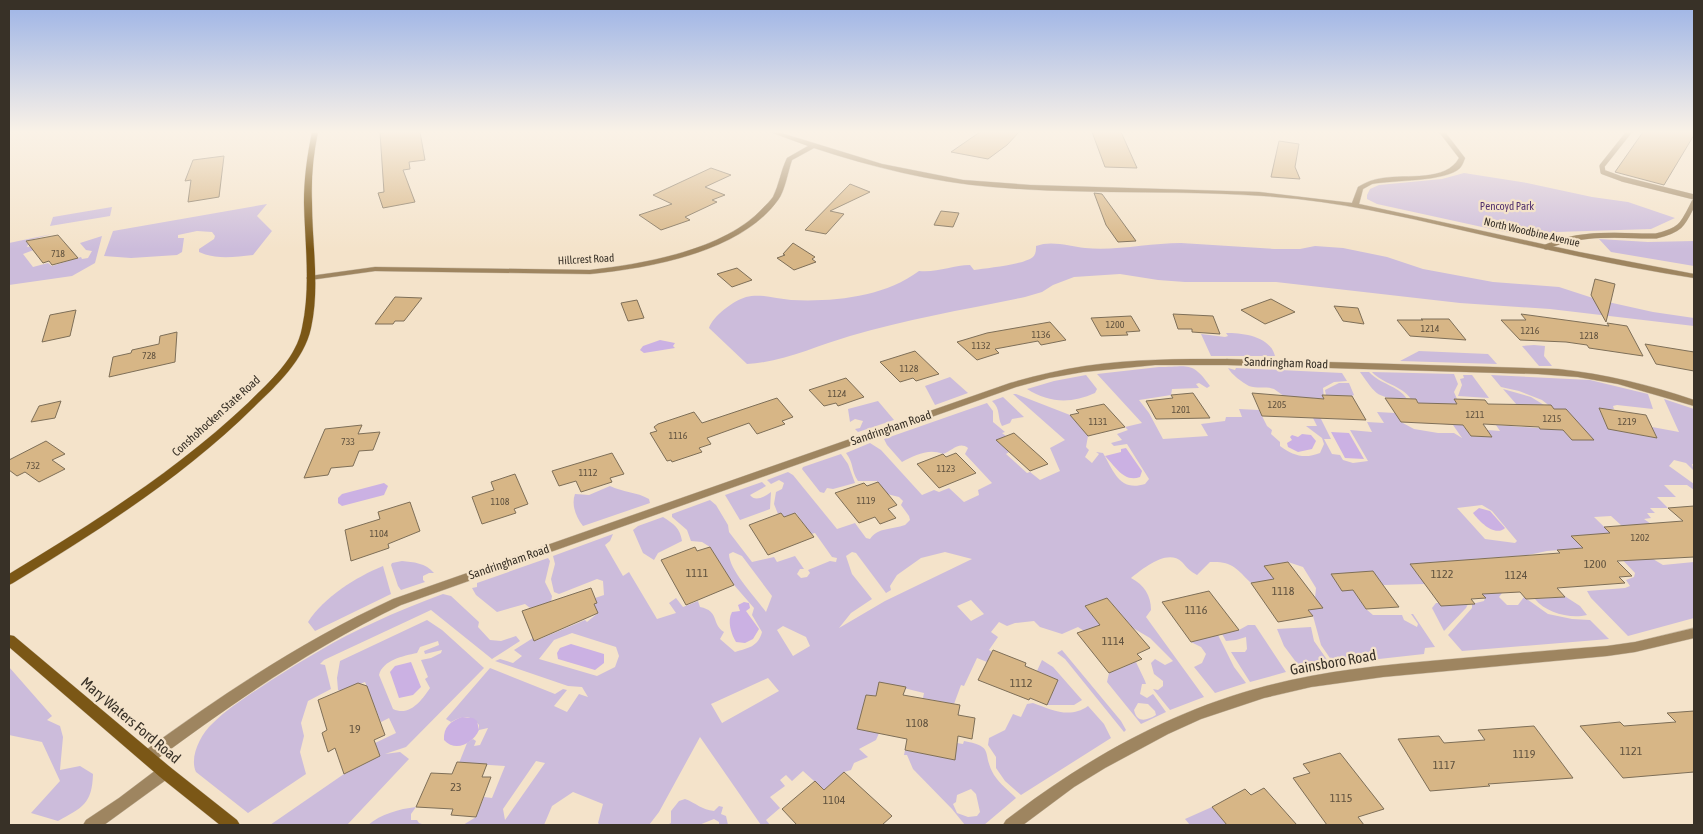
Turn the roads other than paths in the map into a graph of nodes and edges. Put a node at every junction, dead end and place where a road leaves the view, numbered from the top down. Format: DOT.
graph roads {
  1 [pos="308,171"];
  2 [pos="785,171"];
  3 [pos="900,171"];
  4 [pos="1450,171"];
  5 [pos="1603,171"];
  6 [pos="1694,197"];
  7 [pos="1694,202"];
  8 [pos="1355,205"];
  9 [pos="1546,247"];
  10 [pos="1694,276"];
  11 [pos="310,278"];
  12 [pos="1694,404"];
  13 [pos="9,580"];
  14 [pos="1694,633"];
  15 [pos="9,640"];
  16 [pos="148,757"];
  17 [pos="165,772"];
  18 [pos="90,825"];
  19 [pos="232,825"];
  20 [pos="1011,825"];
  1 -- 11 [label="main road, Conshohocken State Road"];
  2 -- 11 [label="street, Hillcrest Road"];
  3 -- 8 [label="street, North Woodbine Avenue"];
  4 -- 8 [label="street"];
  5 -- 6 [label="lane"];
  7 -- 9 [label="lane"];
  8 -- 9 [label="street, North Woodbine Avenue"];
  9 -- 10 [label="street, North Woodbine Avenue"];
  11 -- 13 [label="main road, Conshohocken State Road"];
  12 -- 16 [label="street, Sandringham Road"];
  14 -- 20 [label="street, Gainsboro Road"];
  15 -- 16 [label="main road, Mary Waters Ford Road"];
  16 -- 17 [label="main road, Mary Waters Ford Road"];
  17 -- 18 [label="street"];
  17 -- 19 [label="main road, Mary Waters Ford Road"];
}
